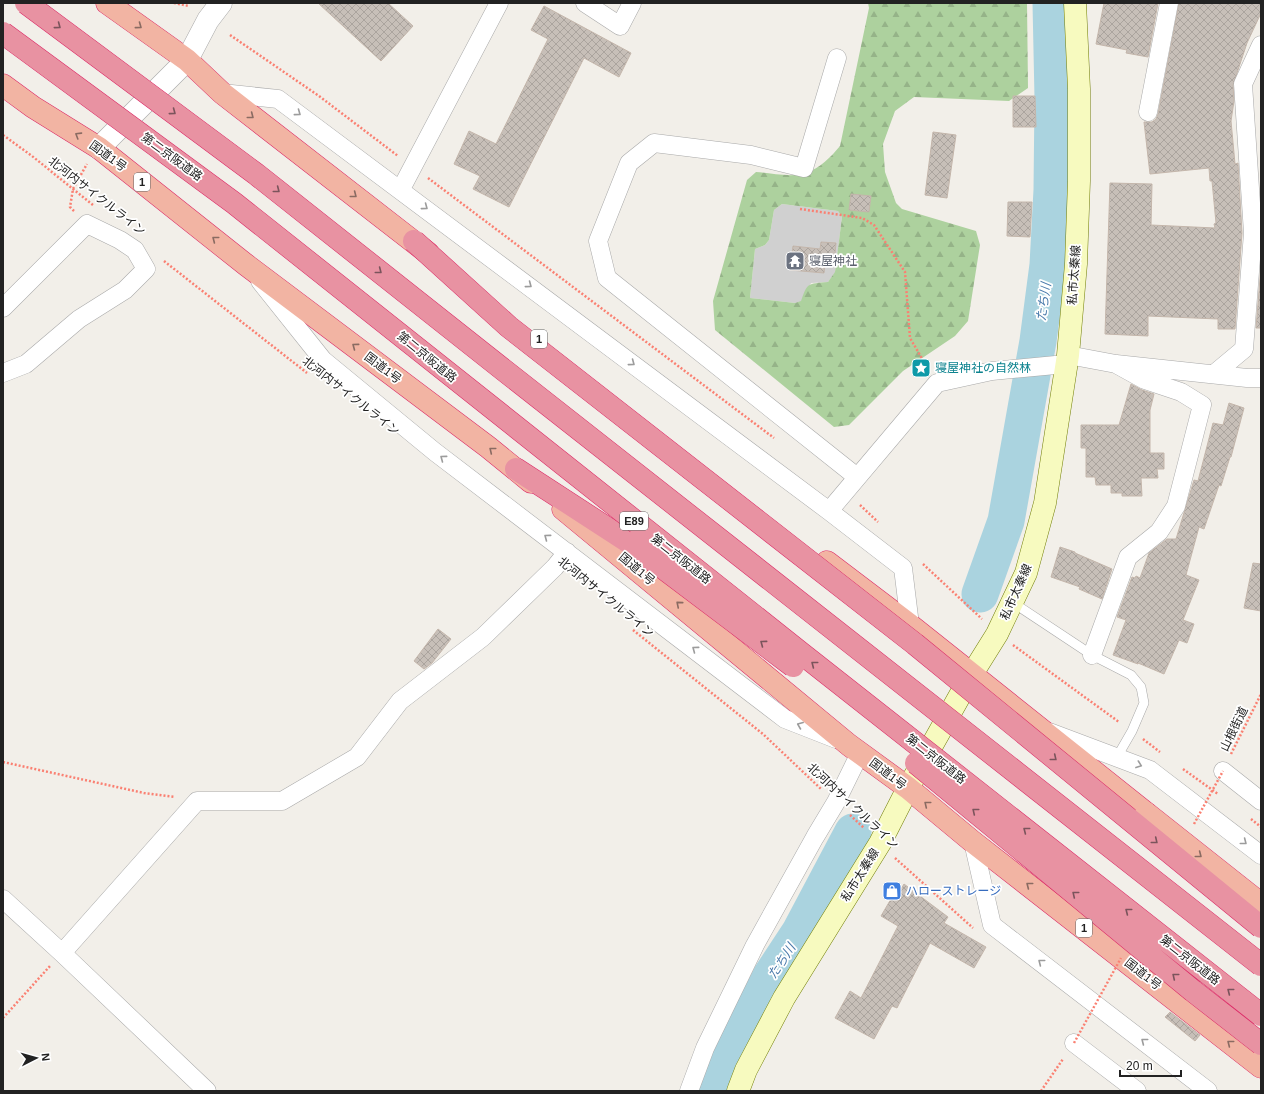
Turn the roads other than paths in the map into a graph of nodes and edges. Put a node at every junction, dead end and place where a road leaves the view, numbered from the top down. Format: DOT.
graph roads {
  1 [pos="26,3"];
  2 [pos="108,3"];
  3 [pos="221,3"];
  4 [pos="499,3"];
  5 [pos="585,3"];
  6 [pos="632,3"];
  7 [pos="1075,3"];
  8 [pos="1169,3"];
  9 [pos="3,33"];
  10 [pos="1261,45"];
  11 [pos="837,58"];
  12 [pos="187,60"];
  13 [pos="3,85"];
  14 [pos="3,91"];
  15 [pos="222,93"];
  16 [pos="33,107"];
  17 [pos="1148,112"];
  18 [pos="100,148"];
  19 [pos="401,189"];
  20 [pos="1256,192"];
  21 [pos="414,241"];
  22 [pos="245,264"];
  23 [pos="1255,295"];
  24 [pos="3,308"];
  25 [pos="1067,359"];
  26 [pos="1116,364"];
  27 [pos="3,373"];
  28 [pos="1214,374"];
  29 [pos="1261,378"];
  30 [pos="516,470"];
  31 [pos="857,477"];
  32 [pos="830,511"];
  33 [pos="567,552"];
  34 [pos="1012,602"];
  35 [pos="910,625"];
  36 [pos="1092,655"];
  37 [pos="972,674"];
  38 [pos="1037,727"];
  39 [pos="855,749"];
  40 [pos="1117,757"];
  41 [pos="1226,764"];
  42 [pos="908,788"];
  43 [pos="1261,801"];
  44 [pos="973,842"];
  45 [pos="1261,855"];
  46 [pos="3,899"];
  47 [pos="1261,904"];
  48 [pos="1261,927"];
  49 [pos="62,952"];
  50 [pos="1261,965"];
  51 [pos="1261,1015"];
  52 [pos="1074,1044"];
  53 [pos="1261,1044"];
  54 [pos="1261,1067"];
  55 [pos="207,1091"];
  56 [pos="689,1091"];
  57 [pos="738,1091"];
  58 [pos="1137,1091"];
  59 [pos="1208,1091"];
  1 -- 50 [label="highway, one-way, bridge"];
  2 -- 12 [label="highway, 1, one-way"];
  3 -- 12 [label="street"];
  4 -- 19 [label="street"];
  5 -- 6 [label="street"];
  7 -- 25 [label="main road, 私市太秦線"];
  8 -- 17 [label="street"];
  51 -- 9 [label="highway, 第二京阪道路 / E89, one-way, bridge"];
  10 -- 20 [label="street"];
  11 -- 31 [label="street"];
  12 -- 15 [label="highway, 1"];
  12 -- 18 [label="street"];
  13 -- 16 [label="highway, 国道1号 / 1"];
  14 -- 16 [label="street"];
  15 -- 19 [label="street, one-way"];
  15 -- 21 [label="highway, 1, one-way"];
  18 -- 16 [label="highway, 国道1号 / 1, one-way"];
  22 -- 18 [label="highway, 国道1号 / 1, one-way"];
  19 -- 32 [label="street, one-way"];
  20 -- 23 [label="street"];
  21 -- 35 [label="highway, 1"];
  21 -- 48 [label="highway, one-way, bridge"];
  30 -- 22 [label="highway, 国道1号 / 1, one-way"];
  33 -- 22 [label="street, one-way"];
  23 -- 28 [label="street"];
  24 -- 27 [label="street"];
  25 -- 26 [label="street"];
  25 -- 31 [label="street"];
  25 -- 34 [label="main road, 私市太秦線"];
  26 -- 28 [label="street"];
  26 -- 36 [label="street"];
  28 -- 29 [label="street"];
  39 -- 30 [label="highway, 国道1号 / 1, one-way"];
  53 -- 30 [label="highway, one-way, bridge"];
  31 -- 32 [label="street"];
  32 -- 35 [label="street"];
  39 -- 33 [label="street, one-way"];
  33 -- 49 [label="street"];
  34 -- 36 [label="lane"];
  34 -- 37 [label="main road, 私市太秦線"];
  35 -- 37 [label="highway, 1"];
  36 -- 40 [label="lane"];
  37 -- 38 [label="highway, 1"];
  37 -- 42 [label="main road, 私市太秦線"];
  38 -- 40 [label="street"];
  38 -- 47 [label="highway, 1, one-way, bridge"];
  39 -- 42 [label="highway, 国道1号 / 1"];
  39 -- 56 [label="street"];
  40 -- 45 [label="street, one-way"];
  41 -- 43 [label="street"];
  44 -- 42 [label="highway, 国道1号 / 1, one-way"];
  42 -- 57 [label="main road, 私市太秦線"];
  54 -- 44 [label="highway, 国道1号 / 1, one-way"];
  59 -- 44 [label="street, one-way"];
  46 -- 49 [label="street"];
  49 -- 55 [label="street"];
  52 -- 58 [label="street"];
}
